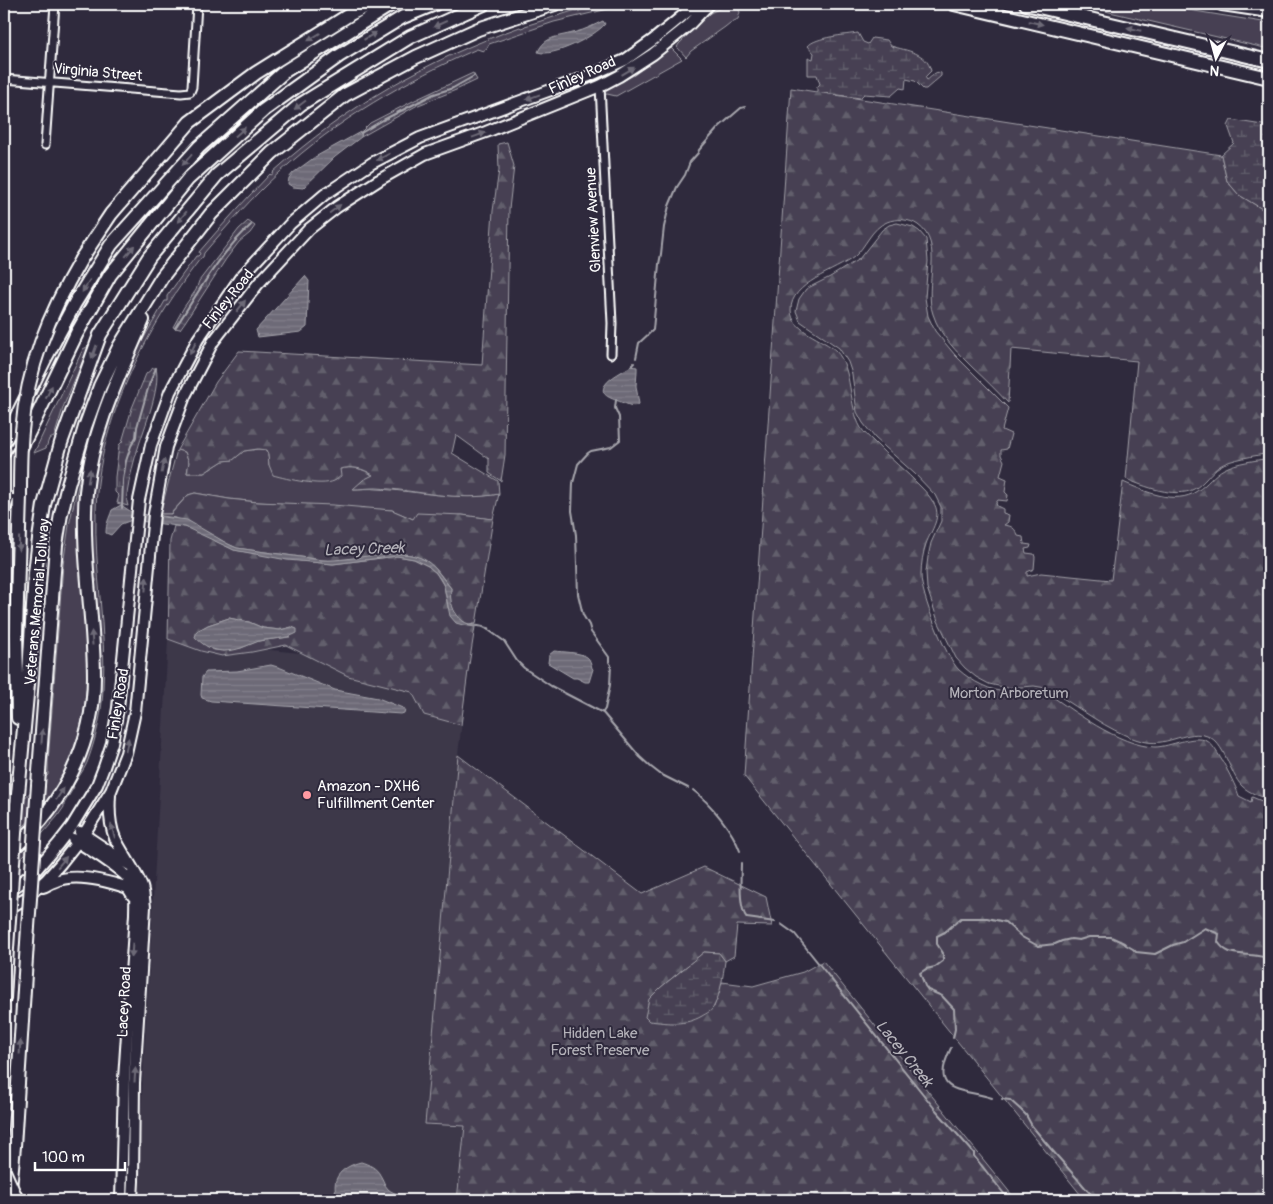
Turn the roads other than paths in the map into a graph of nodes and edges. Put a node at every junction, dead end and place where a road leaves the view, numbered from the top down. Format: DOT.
graph roads {
  1 [pos="55,4"];
  2 [pos="197,4"];
  3 [pos="371,4"];
  4 [pos="392,4"];
  5 [pos="435,4"];
  6 [pos="484,4"];
  7 [pos="555,4"];
  8 [pos="954,4"];
  9 [pos="1026,4"];
  10 [pos="1222,4"];
  11 [pos="702,5"];
  12 [pos="1269,11"];
  13 [pos="1269,61"];
  14 [pos="1269,78"];
  15 [pos="4,79"];
  16 [pos="50,82"];
  17 [pos="600,86"];
  18 [pos="45,145"];
  19 [pos="162,277"];
  20 [pos="610,354"];
  21 [pos="36,420"];
  22 [pos="4,442"];
  23 [pos="4,482"];
  24 [pos="4,508"];
  25 [pos="19,782"];
  26 [pos="111,791"];
  27 [pos="69,830"];
  28 [pos="81,838"];
  29 [pos="4,856"];
  30 [pos="131,866"];
  31 [pos="4,894"];
  32 [pos="27,897"];
  33 [pos="135,901"];
  34 [pos="4,912"];
  35 [pos="4,998"];
  36 [pos="14,1146"];
  37 [pos="4,1171"];
  38 [pos="9,1200"];
  39 [pos="16,1200"];
  40 [pos="121,1200"];
  41 [pos="132,1200"];
  1 -- 16 [label="street"];
  2 -- 16 [label="street, Virginia Street"];
  3 -- 25 [label="highway, one-way, bridge"];
  4 -- 22 [label="highway, one-way"];
  21 -- 5 [label="highway, one-way"];
  6 -- 25 [label="highway, Veterans Memorial Tollway, one-way"];
  7 -- 19 [label="highway, Veterans Memorial Tollway"];
  8 -- 14 [label="highway, one-way"];
  13 -- 9 [label="highway, one-way"];
  10 -- 12 [label="highway"];
  17 -- 11 [label="main road, Finley Road, one-way"];
  11 -- 27 [label="main road, Finley Road, one-way"];
  15 -- 16 [label="street, Virginia Street"];
  16 -- 18 [label="street"];
  17 -- 20 [label="street, Glenview Avenue"];
  26 -- 17 [label="main road, Finley Road, one-way"];
  29 -- 19 [label="highway, one-way"];
  36 -- 19 [label="highway, Veterans Memorial Tollway, one-way, bridge"];
  21 -- 23 [label="highway"];
  21 -- 24 [label="highway"];
  25 -- 35 [label="highway, Veterans Memorial Tollway, bridge"];
  26 -- 28 [label="main road, Finley Road"];
  30 -- 26 [label="main road, one-way"];
  27 -- 28 [label="main road"];
  27 -- 31 [label="main road, Finley Road"];
  28 -- 30 [label="main road, Lacey Road"];
  32 -- 28 [label="main road, Finley Road, one-way"];
  28 -- 33 [label="main road, Lacey Road"];
  41 -- 30 [label="main road, Lacey Road, one-way"];
  32 -- 33 [label="main road"];
  32 -- 34 [label="main road, Finley Road"];
  33 -- 40 [label="main road, Lacey Road, one-way"];
  36 -- 38 [label="highway, Veterans Memorial Tollway"];
  36 -- 39 [label="highway"];
  37 -- 39 [label="highway, bridge"];
}
